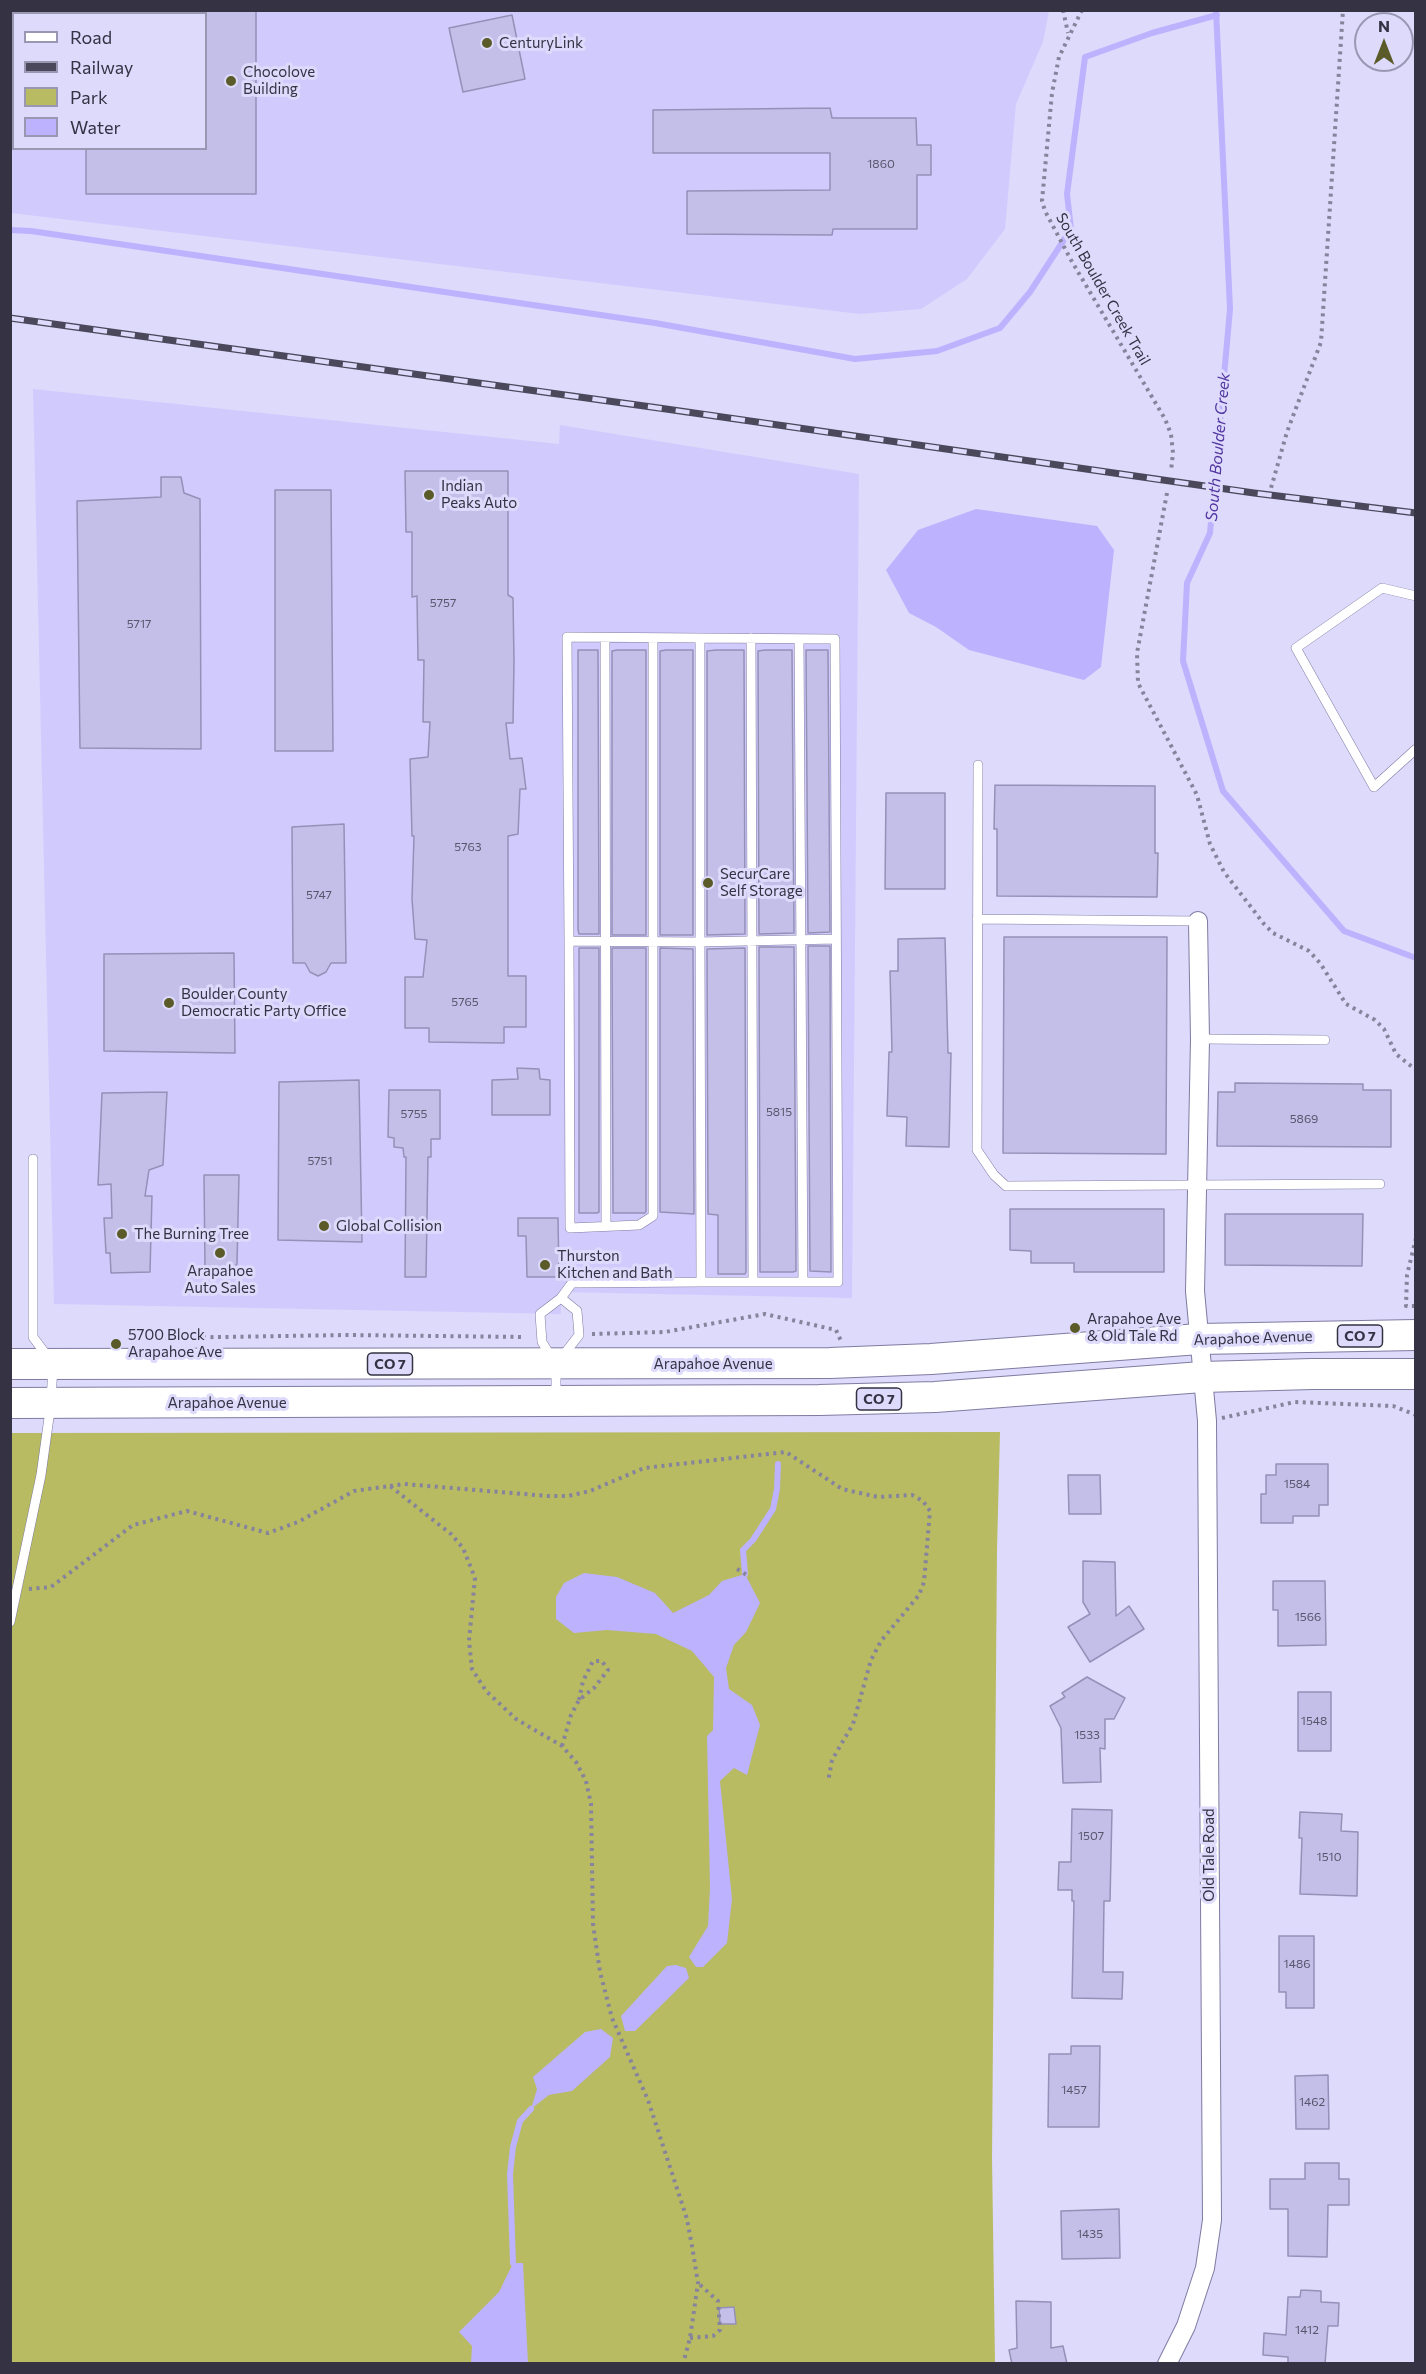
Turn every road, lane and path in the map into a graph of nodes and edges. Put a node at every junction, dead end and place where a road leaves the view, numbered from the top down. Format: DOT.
graph roads {
  1 [pos="1063,10"];
  2 [pos="1082,10"];
  3 [pos="1343,10"];
  4 [pos="1069,34"];
  5 [pos="1171,471"];
  6 [pos="1167,493"];
  7 [pos="1269,495"];
  8 [pos="1416,596"];
  9 [pos="605,638"];
  10 [pos="653,638"];
  11 [pos="700,638"];
  12 [pos="751,638"];
  13 [pos="799,639"];
  14 [pos="1416,749"];
  15 [pos="978,765"];
  16 [pos="977,918"];
  17 [pos="1198,921"];
  18 [pos="836,939"];
  19 [pos="800,940"];
  20 [pos="569,941"];
  21 [pos="605,941"];
  22 [pos="653,941"];
  23 [pos="753,941"];
  24 [pos="700,942"];
  25 [pos="1200,1039"];
  26 [pos="1325,1040"];
  27 [pos="1416,1070"];
  28 [pos="33,1159"];
  29 [pos="1197,1184"];
  30 [pos="1380,1184"];
  31 [pos="606,1226"];
  32 [pos="1416,1238"];
  33 [pos="701,1282"];
  34 [pos="753,1282"];
  35 [pos="803,1282"];
  36 [pos="561,1299"];
  37 [pos="1416,1306"];
  38 [pos="540,1332"];
  39 [pos="838,1333"];
  40 [pos="579,1335"];
  41 [pos="1411,1335"];
  42 [pos="148,1338"];
  43 [pos="1199,1339"];
  44 [pos="10,1364"];
  45 [pos="53,1364"];
  46 [pos="556,1365"];
  47 [pos="1411,1374"];
  48 [pos="1202,1377"];
  49 [pos="10,1403"];
  50 [pos="51,1403"];
  51 [pos="556,1403"];
  52 [pos="1416,1415"];
  53 [pos="1207,1422"];
  54 [pos="390,1486"];
  55 [pos="736,1569"];
  56 [pos="750,1577"];
  57 [pos="17,1590"];
  58 [pos="10,1622"];
  59 [pos="579,1700"];
  60 [pos="562,1746"];
  61 [pos="828,1782"];
  62 [pos="698,2283"];
  63 [pos="690,2338"];
  64 [pos="683,2364"];
  65 [pos="1167,2364"];
  1 -- 4 [label="path"];
  2 -- 4 [label="path, South Boulder Creek Trail"];
  3 -- 7 [label="path"];
  4 -- 5 [label="path, South Boulder Creek Trail"];
  6 -- 27 [label="path"];
  8 -- 14 [label="lane"];
  9 -- 10 [label="lane"];
  9 -- 20 [label="lane"];
  9 -- 21 [label="lane"];
  10 -- 11 [label="lane"];
  10 -- 22 [label="lane"];
  11 -- 12 [label="lane"];
  11 -- 24 [label="lane"];
  12 -- 13 [label="lane"];
  12 -- 23 [label="lane"];
  13 -- 18 [label="lane"];
  13 -- 19 [label="lane"];
  15 -- 16 [label="lane"];
  16 -- 17 [label="lane"];
  16 -- 29 [label="lane"];
  17 -- 25 [label="street, Old Tale Road"];
  18 -- 19 [label="lane"];
  18 -- 35 [label="lane"];
  19 -- 23 [label="lane"];
  19 -- 35 [label="lane"];
  20 -- 21 [label="lane"];
  20 -- 31 [label="lane"];
  21 -- 22 [label="lane"];
  21 -- 31 [label="lane"];
  22 -- 24 [label="lane"];
  22 -- 31 [label="lane"];
  23 -- 24 [label="lane"];
  23 -- 34 [label="lane"];
  24 -- 33 [label="lane"];
  25 -- 26 [label="lane"];
  25 -- 29 [label="street, Old Tale Road"];
  28 -- 45 [label="lane"];
  29 -- 30 [label="lane"];
  29 -- 43 [label="street, Old Tale Road"];
  32 -- 37 [label="path"];
  33 -- 34 [label="lane"];
  33 -- 36 [label="lane"];
  34 -- 35 [label="lane"];
  36 -- 38 [label="lane"];
  36 -- 40 [label="lane"];
  38 -- 42 [label="path"];
  38 -- 46 [label="lane"];
  39 -- 40 [label="path"];
  40 -- 46 [label="lane"];
  41 -- 43 [label="main road, Arapahoe Avenue / CO 7"];
  43 -- 46 [label="main road, Arapahoe Avenue / CO 7"];
  43 -- 48 [label="street, Old Tale Road"];
  44 -- 45 [label="main road, Arapahoe Avenue / CO 7"];
  45 -- 46 [label="main road, Arapahoe Avenue / CO 7"];
  45 -- 50 [label="lane"];
  46 -- 51 [label="lane"];
  47 -- 48 [label="main road, Arapahoe Avenue / CO 7"];
  48 -- 51 [label="main road, Arapahoe Avenue / CO 7"];
  48 -- 53 [label="street, Old Tale Road"];
  49 -- 50 [label="main road, Arapahoe Avenue / CO 7"];
  50 -- 51 [label="main road, Arapahoe Avenue / CO 7"];
  50 -- 57 [label="lane"];
  52 -- 53 [label="path"];
  53 -- 65 [label="street, Old Tale Road"];
  54 -- 57 [label="path"];
  54 -- 60 [label="path"];
  54 -- 61 [label="path"];
  55 -- 56 [label="path"];
  57 -- 58 [label="lane"];
  59 -- 59 [label="path"];
  59 -- 60 [label="path"];
  60 -- 62 [label="path"];
  62 -- 63 [label="path"];
  62 -- 63 [label="path"];
  63 -- 64 [label="path"];
}
